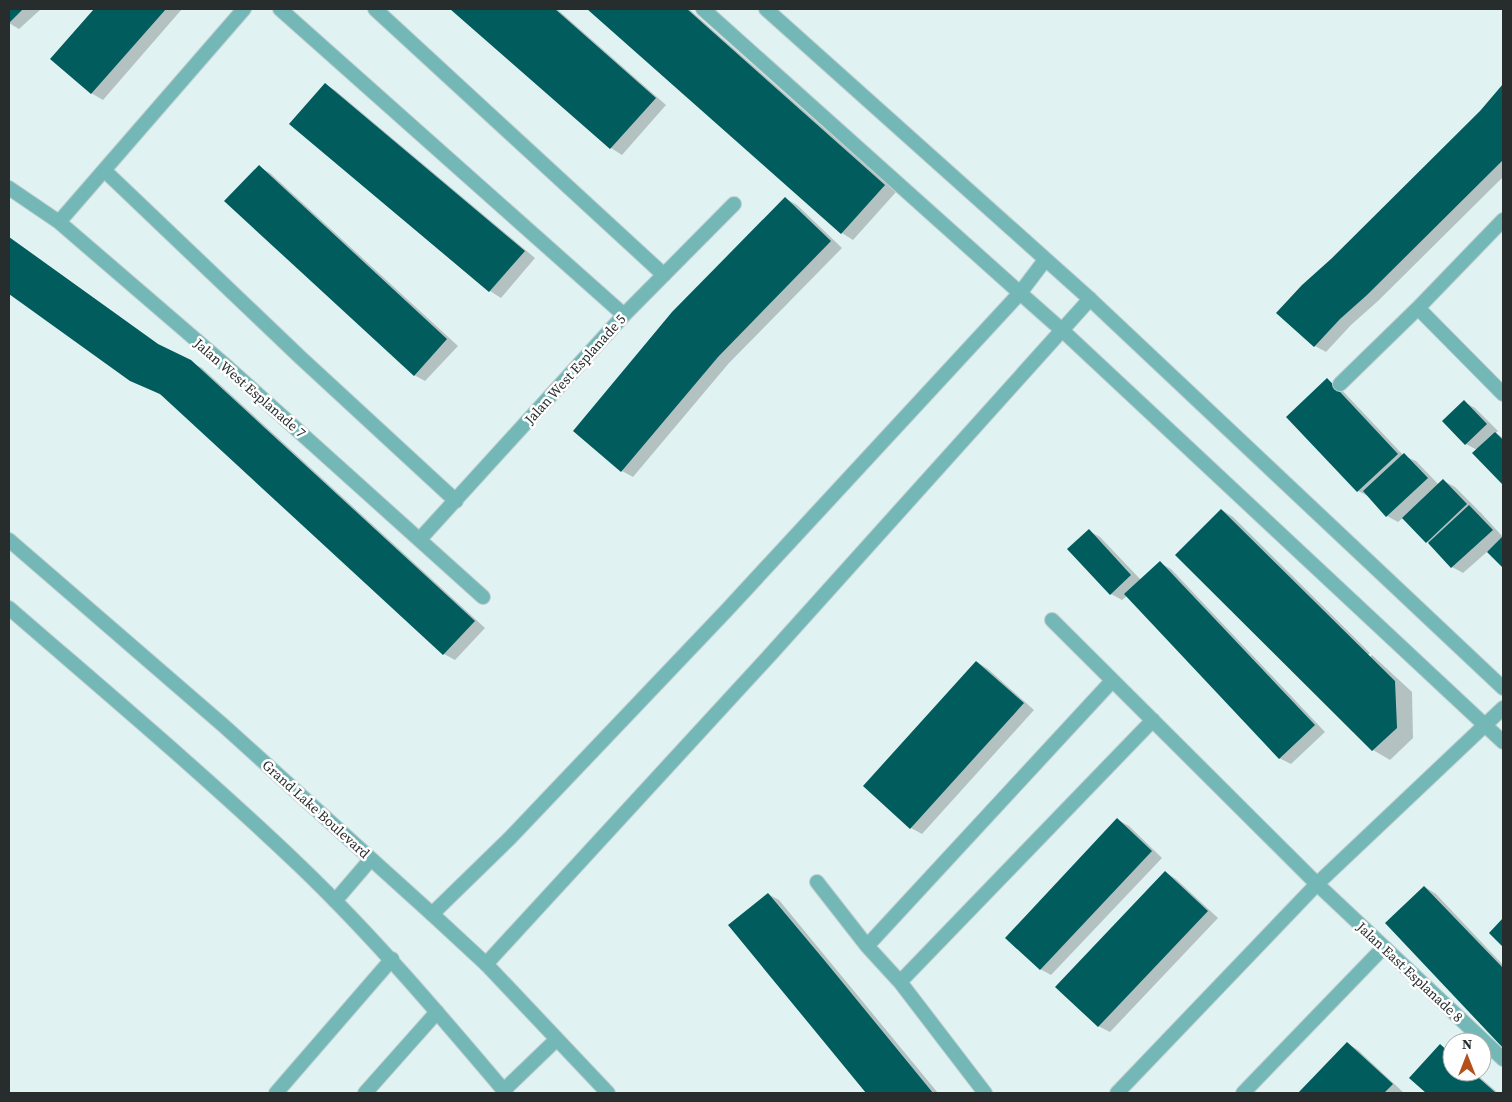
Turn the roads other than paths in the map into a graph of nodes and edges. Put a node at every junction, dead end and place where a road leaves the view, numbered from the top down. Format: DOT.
graph roads {
  1 [pos="244,9"];
  2 [pos="280,9"];
  3 [pos="375,9"];
  4 [pos="702,9"];
  5 [pos="766,9"];
  6 [pos="106,171"];
  7 [pos="9,188"];
  8 [pos="734,204"];
  9 [pos="1503,220"];
  10 [pos="59,222"];
  11 [pos="1045,260"];
  12 [pos="664,275"];
  13 [pos="1020,293"];
  14 [pos="1090,299"];
  15 [pos="1418,308"];
  16 [pos="624,315"];
  17 [pos="1062,331"];
  18 [pos="1340,384"];
  19 [pos="1503,394"];
  20 [pos="456,500"];
  21 [pos="420,539"];
  22 [pos="9,540"];
  23 [pos="483,597"];
  24 [pos="9,608"];
  25 [pos="1052,620"];
  26 [pos="1112,681"];
  27 [pos="1503,688"];
  28 [pos="1503,708"];
  29 [pos="1153,720"];
  30 [pos="1484,724"];
  31 [pos="1503,742"];
  32 [pos="372,859"];
  33 [pos="816,882"];
  34 [pos="1317,884"];
  35 [pos="335,901"];
  36 [pos="432,914"];
  37 [pos="867,946"];
  38 [pos="1384,947"];
  39 [pos="392,959"];
  40 [pos="486,964"];
  41 [pos="900,982"];
  42 [pos="437,1012"];
  43 [pos="557,1039"];
  44 [pos="1503,1059"];
  45 [pos="505,1092"];
  46 [pos="276,1093"];
  47 [pos="365,1093"];
  48 [pos="608,1093"];
  49 [pos="985,1093"];
  50 [pos="1117,1093"];
  51 [pos="1242,1093"];
  1 -- 6 [label="street"];
  2 -- 16 [label="street"];
  3 -- 12 [label="street"];
  4 -- 13 [label="street"];
  5 -- 11 [label="street"];
  6 -- 10 [label="street"];
  6 -- 20 [label="street"];
  7 -- 10 [label="street, Jalan West Esplanade 7"];
  8 -- 12 [label="street, Jalan West Esplanade 5"];
  9 -- 15 [label="street"];
  10 -- 21 [label="street, Jalan West Esplanade 7"];
  11 -- 13 [label="street"];
  11 -- 14 [label="street"];
  12 -- 16 [label="street, Jalan West Esplanade 5"];
  13 -- 17 [label="street"];
  13 -- 36 [label="street"];
  14 -- 17 [label="street"];
  14 -- 27 [label="street"];
  15 -- 18 [label="street"];
  15 -- 19 [label="street"];
  16 -- 20 [label="street, Jalan West Esplanade 5"];
  17 -- 30 [label="street"];
  17 -- 40 [label="street"];
  20 -- 21 [label="street, Jalan West Esplanade 5"];
  21 -- 23 [label="street, Jalan West Esplanade 7"];
  22 -- 32 [label="street, Grand Lake Boulevard"];
  24 -- 35 [label="street"];
  25 -- 26 [label="street, Jalan East Esplanade 8"];
  26 -- 29 [label="street, Jalan East Esplanade 8"];
  26 -- 37 [label="street"];
  28 -- 30 [label="street"];
  29 -- 34 [label="street, Jalan East Esplanade 8"];
  29 -- 41 [label="street"];
  30 -- 31 [label="street"];
  30 -- 34 [label="street"];
  32 -- 35 [label="street"];
  32 -- 36 [label="street, Grand Lake Boulevard"];
  33 -- 37 [label="street"];
  34 -- 38 [label="street, Jalan East Esplanade 8"];
  34 -- 50 [label="street"];
  35 -- 39 [label="street"];
  36 -- 40 [label="street, Grand Lake Boulevard"];
  37 -- 41 [label="street"];
  38 -- 44 [label="street, Jalan East Esplanade 8"];
  38 -- 51 [label="street"];
  39 -- 42 [label="street"];
  39 -- 46 [label="street"];
  40 -- 43 [label="street, Grand Lake Boulevard"];
  41 -- 49 [label="street"];
  42 -- 45 [label="street"];
  42 -- 47 [label="street"];
  43 -- 45 [label="street"];
  43 -- 48 [label="street, Grand Lake Boulevard"];
}
